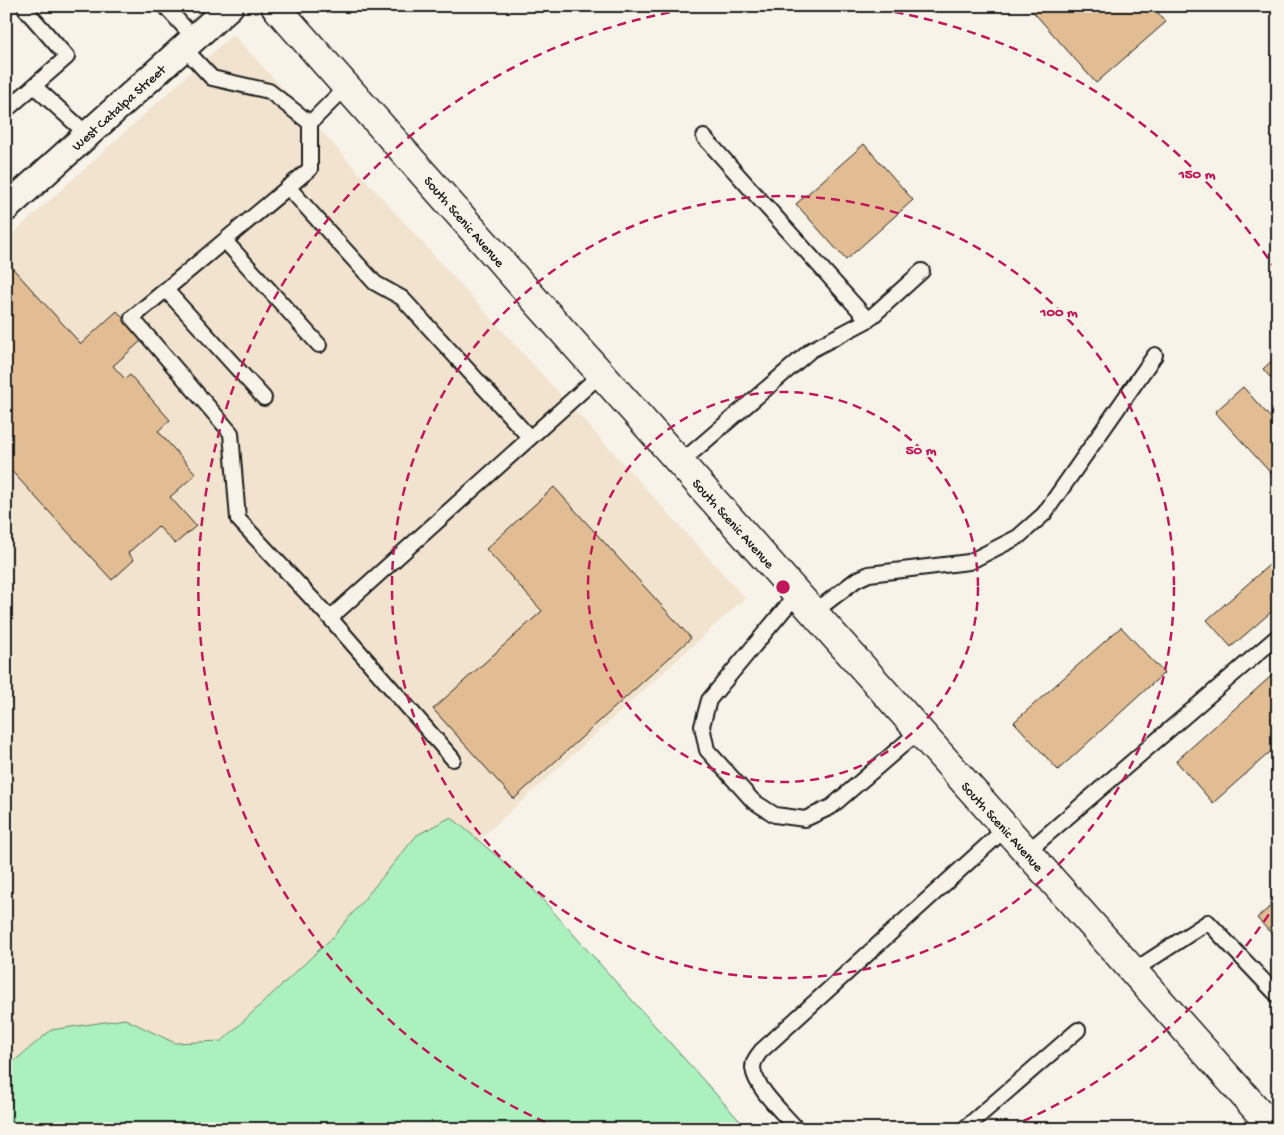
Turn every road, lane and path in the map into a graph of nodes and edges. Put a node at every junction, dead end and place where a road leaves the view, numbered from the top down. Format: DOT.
graph roads {
  1 [pos="31,6"];
  2 [pos="165,6"];
  3 [pos="230,6"];
  4 [pos="275,6"];
  5 [pos="189,43"];
  6 [pos="34,86"];
  7 [pos="346,87"];
  8 [pos="6,100"];
  9 [pos="310,123"];
  10 [pos="88,135"];
  11 [pos="704,136"];
  12 [pos="288,187"];
  13 [pos="6,208"];
  14 [pos="224,241"];
  15 [pos="922,271"];
  16 [pos="166,290"];
  17 [pos="868,320"];
  18 [pos="319,344"];
  19 [pos="1155,355"];
  20 [pos="601,374"];
  21 [pos="264,398"];
  22 [pos="530,438"];
  23 [pos="680,463"];
  24 [pos="805,603"];
  25 [pos="330,618"];
  26 [pos="1278,636"];
  27 [pos="919,731"];
  28 [pos="454,759"];
  29 [pos="1006,828"];
  30 [pos="1027,852"];
  31 [pos="1133,971"];
  32 [pos="1278,996"];
  33 [pos="1078,1030"];
  34 [pos="797,1129"];
  35 [pos="964,1129"];
  36 [pos="1274,1129"];
  1 -- 6 [label="lane"];
  2 -- 5 [label="lane"];
  3 -- 5 [label="street, West Catalpa Street"];
  4 -- 7 [label="main road, South Scenic Avenue"];
  5 -- 9 [label="lane"];
  5 -- 10 [label="street, West Catalpa Street"];
  6 -- 8 [label="lane"];
  6 -- 10 [label="lane"];
  7 -- 9 [label="lane"];
  7 -- 20 [label="main road, South Scenic Avenue"];
  9 -- 12 [label="lane"];
  10 -- 13 [label="street, West Catalpa Street"];
  11 -- 17 [label="lane"];
  12 -- 14 [label="lane"];
  12 -- 22 [label="lane"];
  14 -- 16 [label="lane"];
  14 -- 18 [label="lane"];
  15 -- 17 [label="lane"];
  16 -- 21 [label="lane"];
  16 -- 25 [label="lane"];
  17 -- 23 [label="lane"];
  19 -- 24 [label="lane"];
  20 -- 22 [label="lane"];
  20 -- 23 [label="main road, South Scenic Avenue"];
  22 -- 25 [label="lane"];
  23 -- 24 [label="main road, South Scenic Avenue"];
  24 -- 27 [label="main road, South Scenic Avenue"];
  24 -- 27 [label="lane"];
  25 -- 28 [label="lane"];
  26 -- 30 [label="lane"];
  27 -- 29 [label="main road, South Scenic Avenue"];
  29 -- 30 [label="main road, South Scenic Avenue"];
  29 -- 34 [label="lane"];
  30 -- 31 [label="main road, South Scenic Avenue"];
  31 -- 32 [label="lane"];
  31 -- 36 [label="main road, South Scenic Avenue"];
  33 -- 35 [label="lane"];
}
